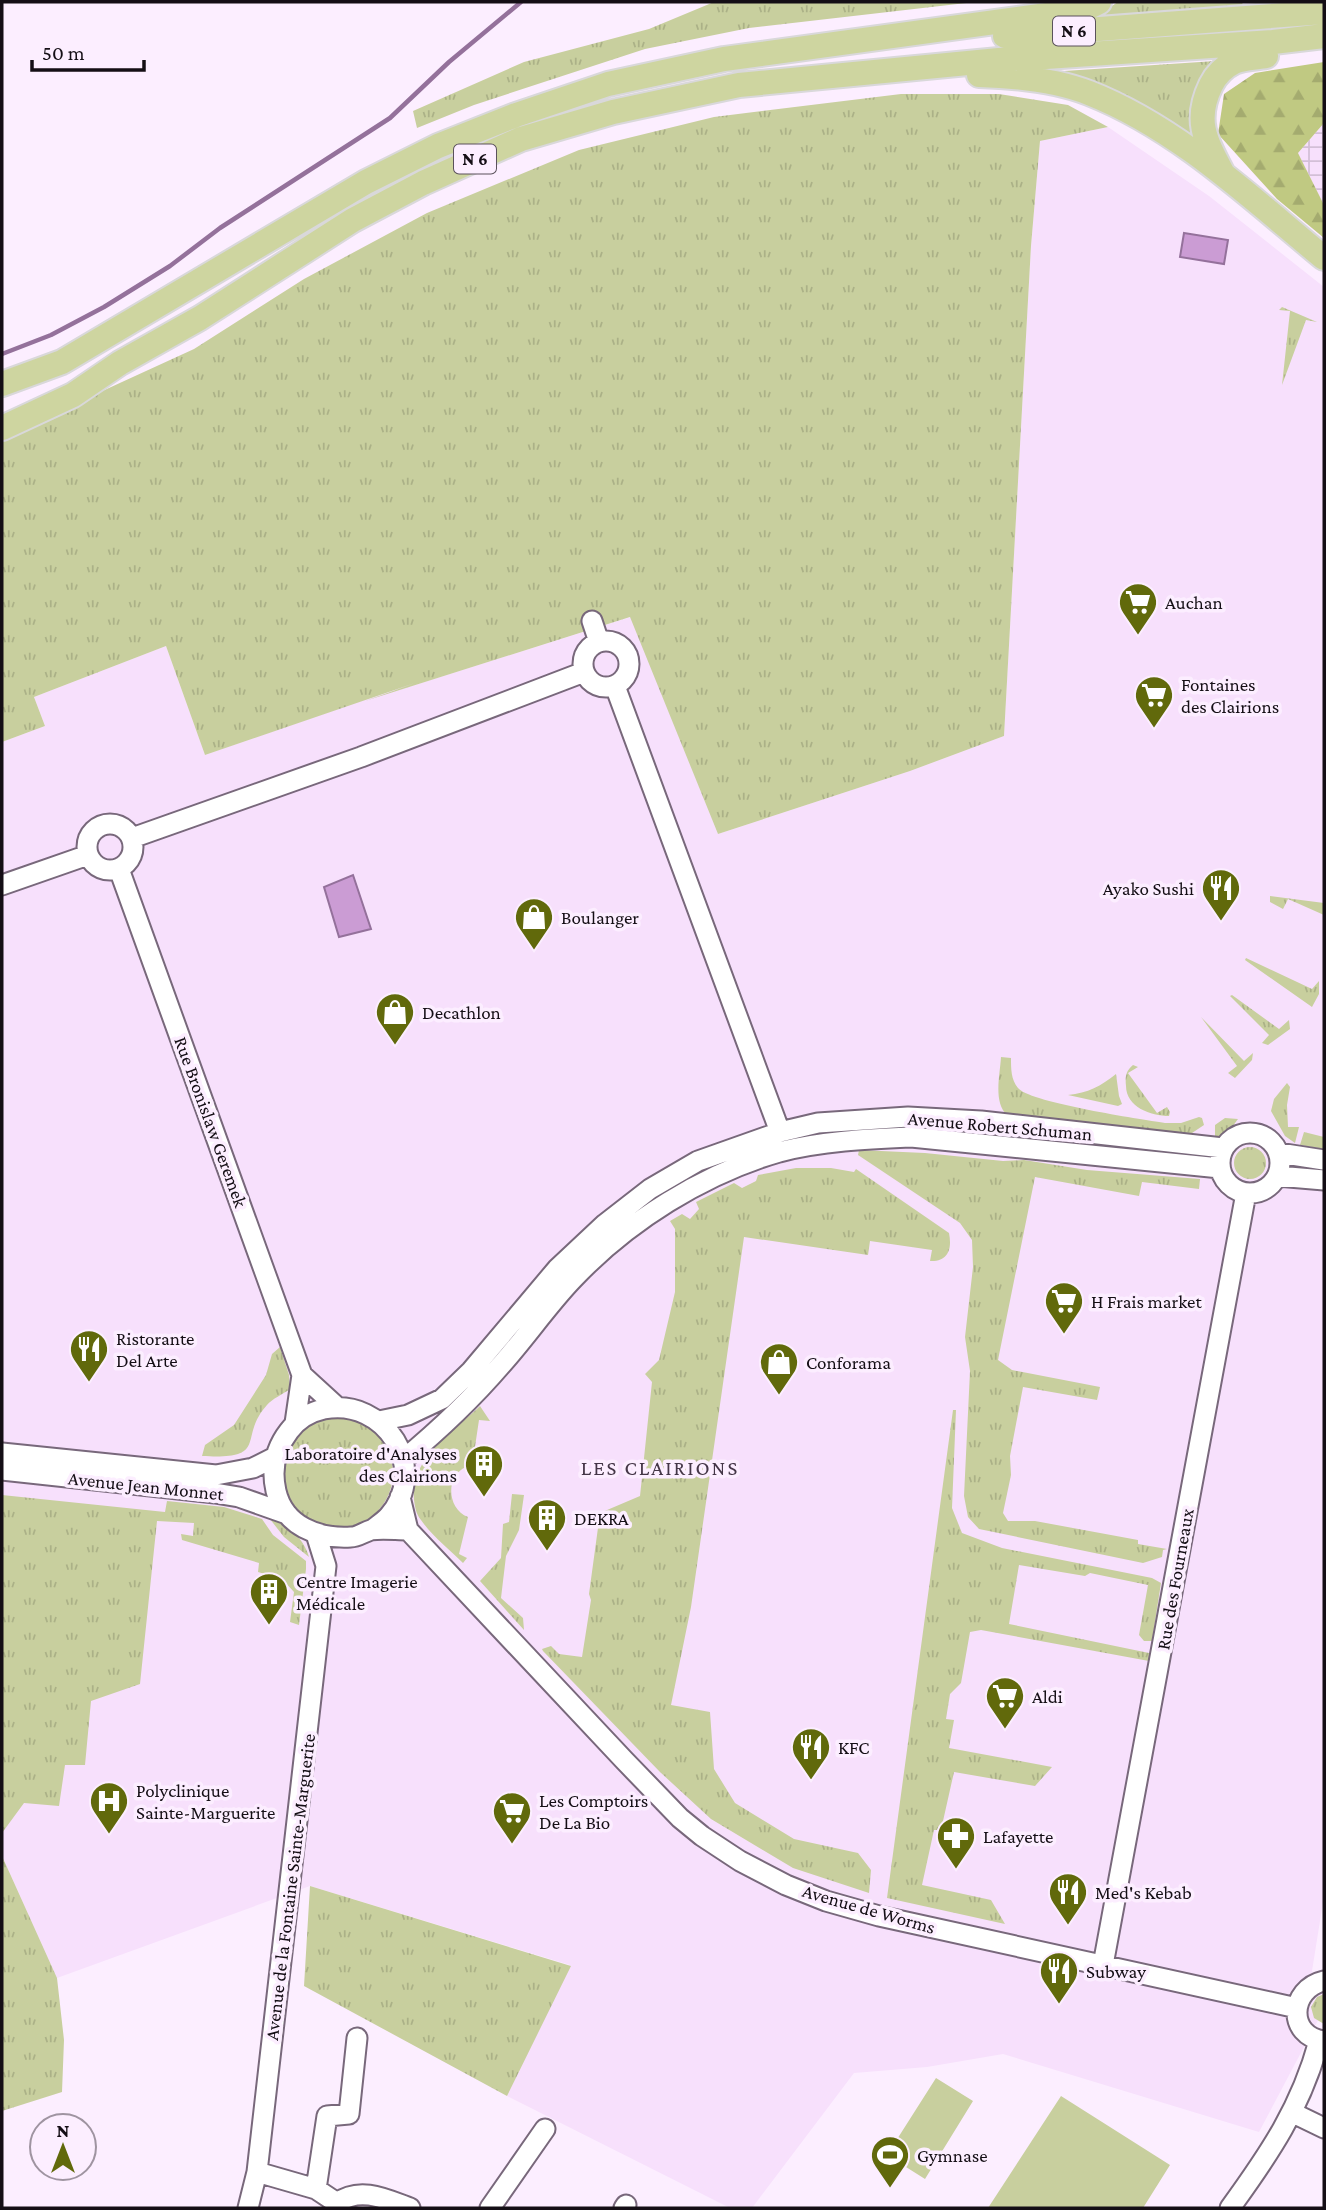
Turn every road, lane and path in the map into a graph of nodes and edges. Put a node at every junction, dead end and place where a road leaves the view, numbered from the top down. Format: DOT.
graph roads {
  1 [pos="1099,2"];
  2 [pos="1287,2"];
  3 [pos="1299,2"];
  4 [pos="1324,12"];
  5 [pos="1324,36"];
  6 [pos="823,47"];
  7 [pos="1324,47"];
  8 [pos="873,71"];
  9 [pos="1224,176"];
  10 [pos="1324,258"];
  11 [pos="120,363"];
  12 [pos="2,384"];
  13 [pos="2,411"];
  14 [pos="2,428"];
  15 [pos="592,621"];
  16 [pos="600,642"];
  17 [pos="584,672"];
  18 [pos="615,686"];
  19 [pos="132,838"];
  20 [pos="88,855"];
  21 [pos="119,869"];
  22 [pos="2,885"];
  23 [pos="780,1132"];
  24 [pos="1223,1148"];
  25 [pos="1279,1153"];
  26 [pos="1324,1160"];
  27 [pos="1220,1168"];
  28 [pos="1278,1176"];
  29 [pos="1324,1180"];
  30 [pos="1247,1193"];
  31 [pos="302,1375"];
  32 [pos="337,1407"];
  33 [pos="379,1421"];
  34 [pos="295,1423"];
  35 [pos="2,1453"];
  36 [pos="275,1457"];
  37 [pos="403,1460"];
  38 [pos="2,1470"];
  39 [pos="400,1497"];
  40 [pos="287,1514"];
  41 [pos="372,1530"];
  42 [pos="408,1530"];
  43 [pos="316,1534"];
  44 [pos="353,1537"];
  45 [pos="326,1566"];
  46 [pos="1103,1965"];
  47 [pos="1324,1977"];
  48 [pos="1297,2008"];
  49 [pos="357,2038"];
  50 [pos="1322,2041"];
  51 [pos="1293,2113"];
  52 [pos="1324,2128"];
  53 [pos="545,2129"];
  54 [pos="257,2172"];
  55 [pos="316,2189"];
  56 [pos="337,2205"];
  57 [pos="248,2208"];
  58 [pos="410,2208"];
  59 [pos="490,2208"];
  60 [pos="1230,2208"];
  1 -- 6 [label="main road"];
  2 -- 3 [label="main road"];
  4 -- 6 [label="main road, N 6"];
  5 -- 8 [label="main road, N 6"];
  6 -- 12 [label="main road, N 6"];
  7 -- 9 [label="main road"];
  8 -- 9 [label="main road"];
  8 -- 11 [label="main road, N 6"];
  9 -- 10 [label="main road"];
  11 -- 13 [label="main road, N 6"];
  11 -- 14 [label="main road"];
  15 -- 16 [label="street"];
  16 -- 17 [label="street"];
  16 -- 18 [label="street"];
  17 -- 18 [label="street"];
  17 -- 19 [label="street"];
  18 -- 23 [label="street"];
  19 -- 20 [label="street"];
  19 -- 21 [label="street"];
  20 -- 21 [label="street"];
  20 -- 22 [label="street"];
  21 -- 31 [label="street, Rue Bronislaw Geremek"];
  23 -- 24 [label="street, Avenue Robert Schuman"];
  23 -- 33 [label="street, Avenue Robert Schuman"];
  24 -- 25 [label="street"];
  24 -- 27 [label="street"];
  25 -- 26 [label="street"];
  25 -- 28 [label="street"];
  27 -- 30 [label="street"];
  27 -- 37 [label="street, Avenue Robert Schuman"];
  28 -- 29 [label="street"];
  28 -- 30 [label="street"];
  30 -- 46 [label="street, Rue des Fourneaux"];
  31 -- 32 [label="street, Rue Bronislaw Geremek"];
  31 -- 34 [label="street, Rue Bronislaw Geremek"];
  32 -- 33 [label="street"];
  32 -- 34 [label="street"];
  33 -- 37 [label="street"];
  34 -- 36 [label="street"];
  35 -- 36 [label="street, Avenue Jean Monnet"];
  36 -- 40 [label="street"];
  37 -- 39 [label="street"];
  38 -- 40 [label="street, Avenue Jean Monnet"];
  39 -- 41 [label="street"];
  39 -- 42 [label="street, Avenue de Worms"];
  40 -- 43 [label="street"];
  41 -- 42 [label="street"];
  41 -- 44 [label="street"];
  42 -- 46 [label="street, Avenue de Worms"];
  43 -- 44 [label="street"];
  43 -- 45 [label="street, Avenue de la Fontaine Sainte-Marguerite"];
  44 -- 45 [label="street"];
  45 -- 54 [label="street, Avenue de la Fontaine Sainte-Marguerite"];
  46 -- 48 [label="street, Avenue de Worms"];
  47 -- 48 [label="street"];
  48 -- 50 [label="street"];
  49 -- 55 [label="street"];
  50 -- 51 [label="street"];
  51 -- 52 [label="street"];
  51 -- 60 [label="street"];
  53 -- 59 [label="street"];
  54 -- 55 [label="street"];
  54 -- 57 [label="street, Avenue de la Fontaine Sainte-Marguerite"];
  55 -- 56 [label="street"];
  56 -- 58 [label="street"];
}
